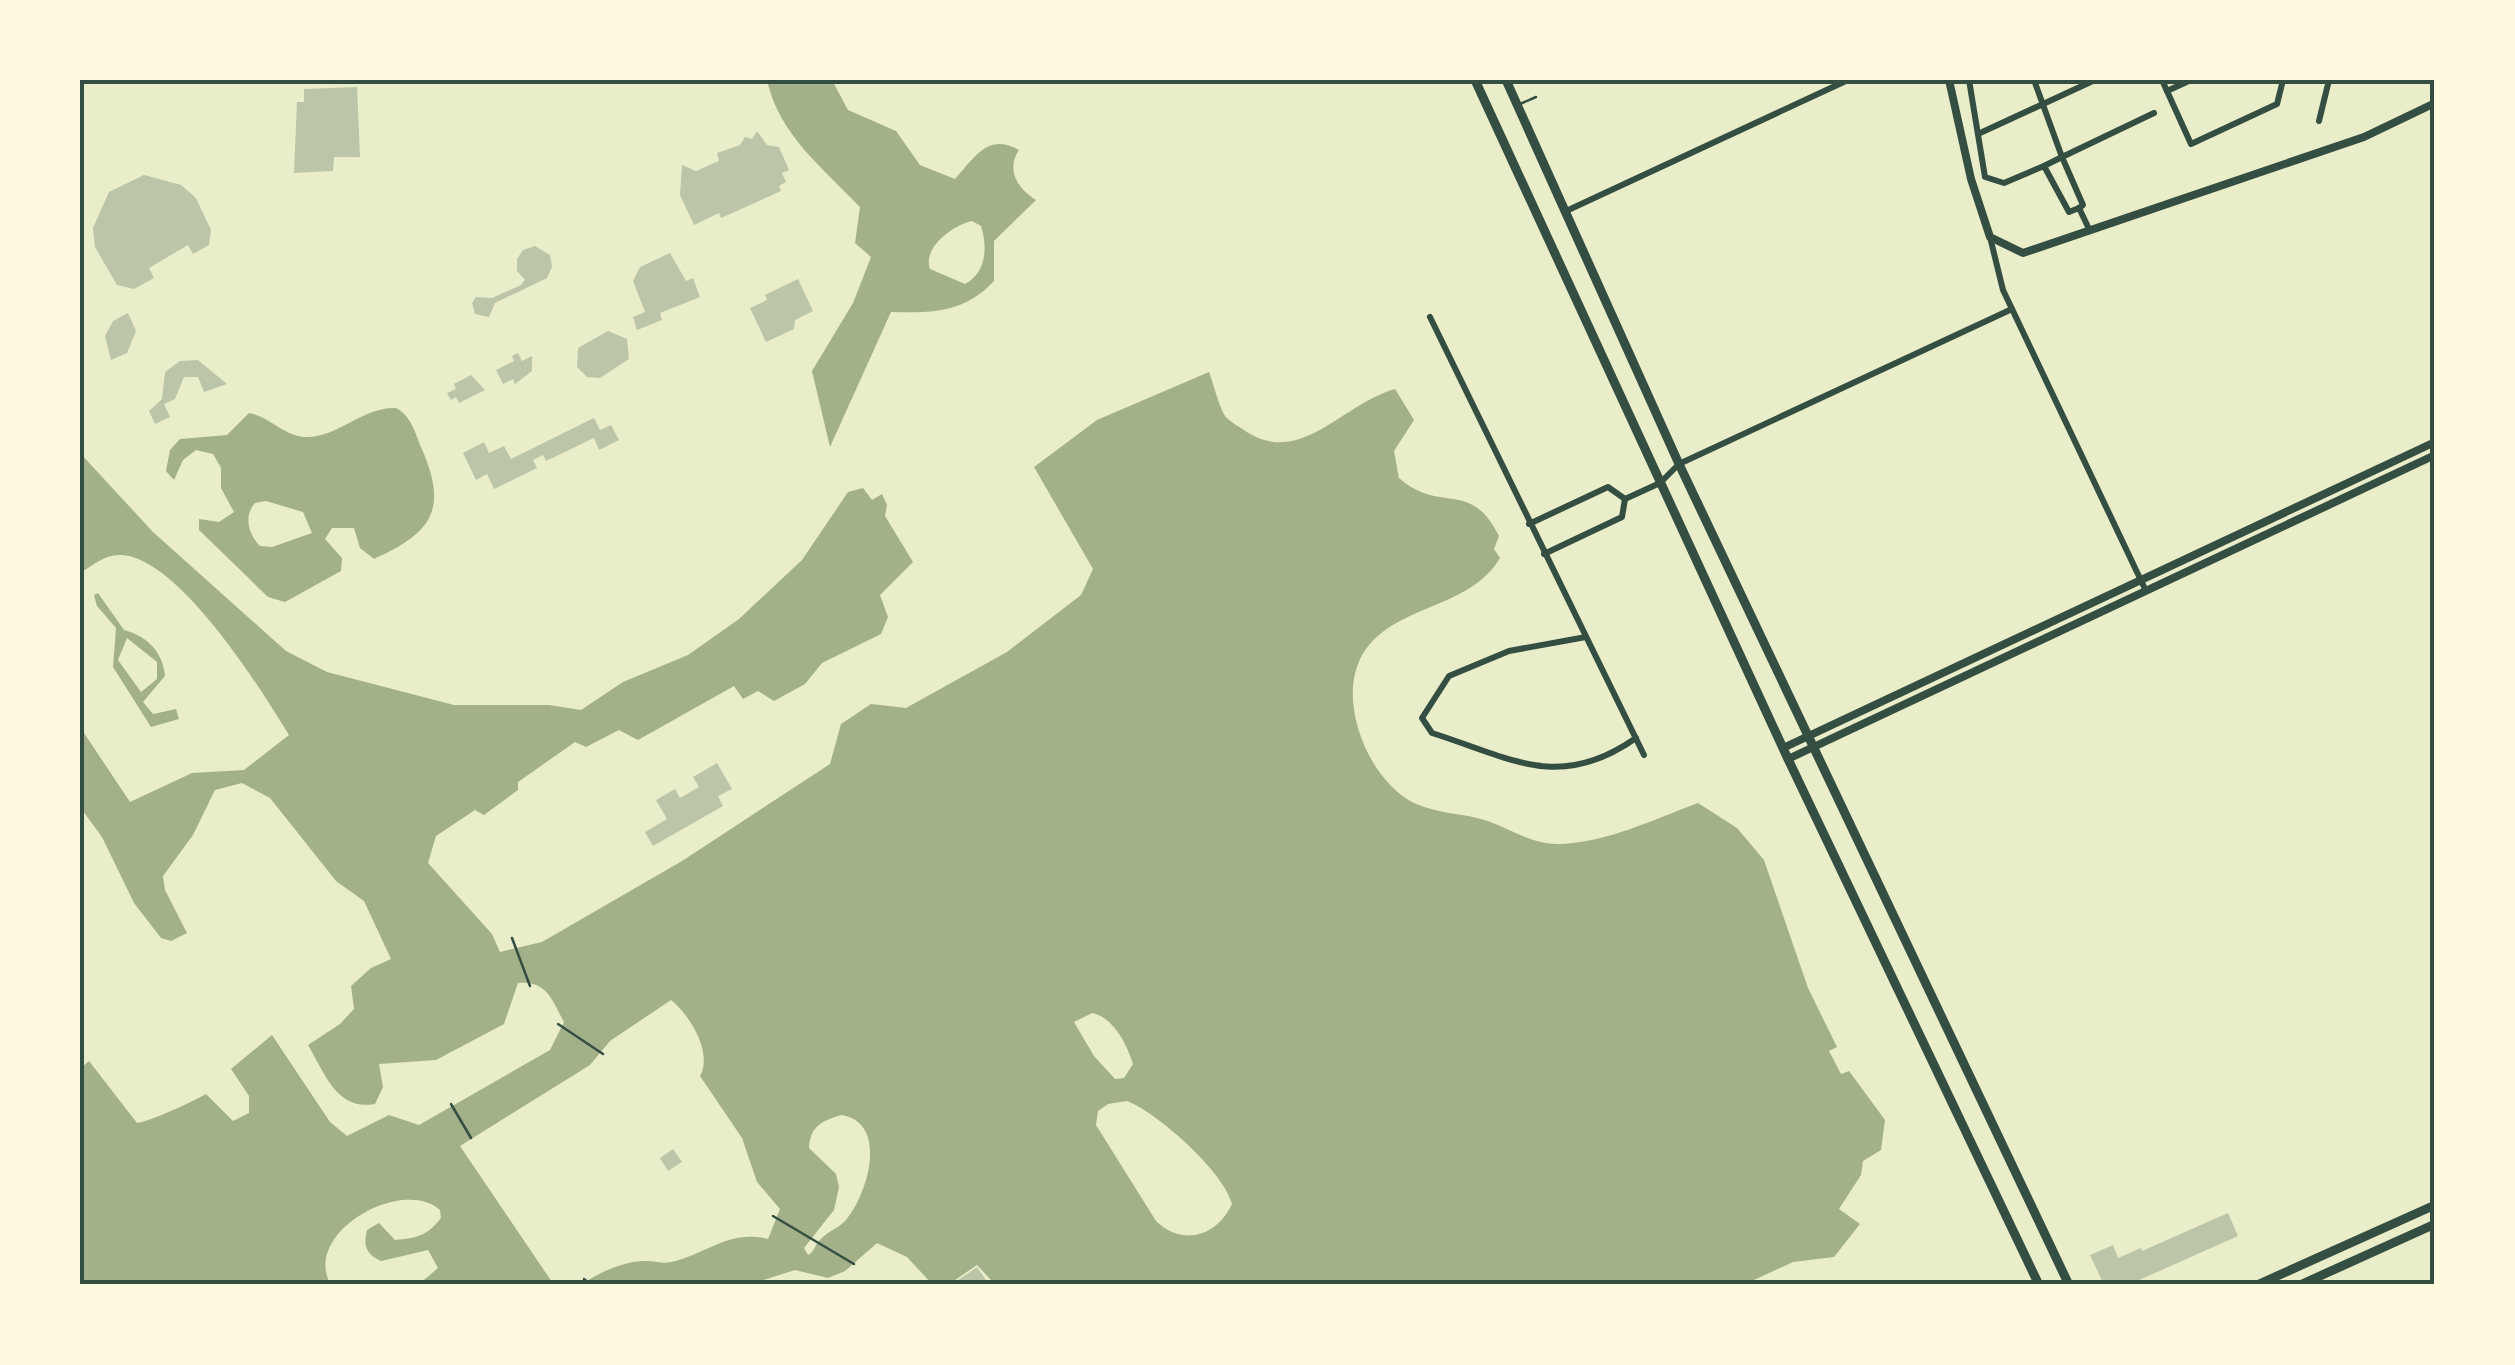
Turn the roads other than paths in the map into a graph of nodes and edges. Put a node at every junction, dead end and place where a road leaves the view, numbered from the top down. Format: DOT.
graph roads {
  1 [pos="1474,80"];
  2 [pos="1506,80"];
  3 [pos="1848,80"];
  4 [pos="1949,80"];
  5 [pos="1969,80"];
  6 [pos="2034,80"];
  7 [pos="2095,80"];
  8 [pos="2162,80"];
  9 [pos="2191,80"];
  10 [pos="2283,80"];
  11 [pos="2329,80"];
  12 [pos="2167,91"];
  13 [pos="1536,97"];
  14 [pos="2435,103"];
  15 [pos="2043,104"];
  16 [pos="1517,106"];
  17 [pos="2154,113"];
  18 [pos="2319,122"];
  19 [pos="1978,134"];
  20 [pos="2062,157"];
  21 [pos="2044,166"];
  22 [pos="2079,208"];
  23 [pos="1564,212"];
  24 [pos="2090,231"];
  25 [pos="1990,237"];
  26 [pos="2012,309"];
  27 [pos="1430,317"];
  28 [pos="2435,442"];
  29 [pos="2435,455"];
  30 [pos="1680,464"];
  31 [pos="1660,482"];
  32 [pos="1625,499"];
  33 [pos="1529,524"];
  34 [pos="1544,554"];
  35 [pos="2142,580"];
  36 [pos="2146,591"];
  37 [pos="1586,637"];
  38 [pos="1808,736"];
  39 [pos="1636,738"];
  40 [pos="1813,747"];
  41 [pos="1783,748"];
  42 [pos="1644,754"];
  43 [pos="1788,759"];
  44 [pos="2435,1204"];
  45 [pos="2435,1224"];
  46 [pos="2040,1285"];
  47 [pos="2069,1285"];
  48 [pos="2257,1285"];
  49 [pos="2300,1285"];
  1 -- 31 [label="main road"];
  2 -- 16 [label="main road"];
  3 -- 23 [label="street"];
  4 -- 25 [label="street"];
  5 -- 19 [label="street"];
  6 -- 15 [label="street"];
  7 -- 15 [label="street"];
  8 -- 12 [label="street"];
  9 -- 12 [label="street"];
  10 -- 12 [label="street"];
  11 -- 18 [label="street"];
  13 -- 16 [label="lane"];
  14 -- 24 [label="street"];
  15 -- 19 [label="street"];
  15 -- 20 [label="street"];
  16 -- 23 [label="main road"];
  17 -- 20 [label="street"];
  19 -- 21 [label="street"];
  20 -- 21 [label="street"];
  20 -- 22 [label="street"];
  21 -- 22 [label="street"];
  22 -- 24 [label="street"];
  23 -- 30 [label="main road"];
  24 -- 25 [label="street"];
  25 -- 26 [label="street"];
  26 -- 30 [label="street"];
  26 -- 35 [label="street"];
  27 -- 33 [label="street"];
  28 -- 35 [label="street"];
  29 -- 36 [label="street"];
  30 -- 31 [label="street"];
  30 -- 38 [label="main road"];
  31 -- 32 [label="street"];
  31 -- 41 [label="main road"];
  32 -- 33 [label="street"];
  32 -- 34 [label="street"];
  33 -- 34 [label="street"];
  34 -- 37 [label="street"];
  35 -- 36 [label="street"];
  35 -- 38 [label="street"];
  36 -- 40 [label="street"];
  37 -- 39 [label="street"];
  37 -- 39 [label="street"];
  38 -- 40 [label="main road"];
  38 -- 41 [label="street"];
  39 -- 42 [label="street"];
  40 -- 43 [label="street"];
  40 -- 47 [label="main road"];
  41 -- 43 [label="main road"];
  43 -- 46 [label="main road"];
  44 -- 48 [label="main road"];
  45 -- 49 [label="main road"];
}
